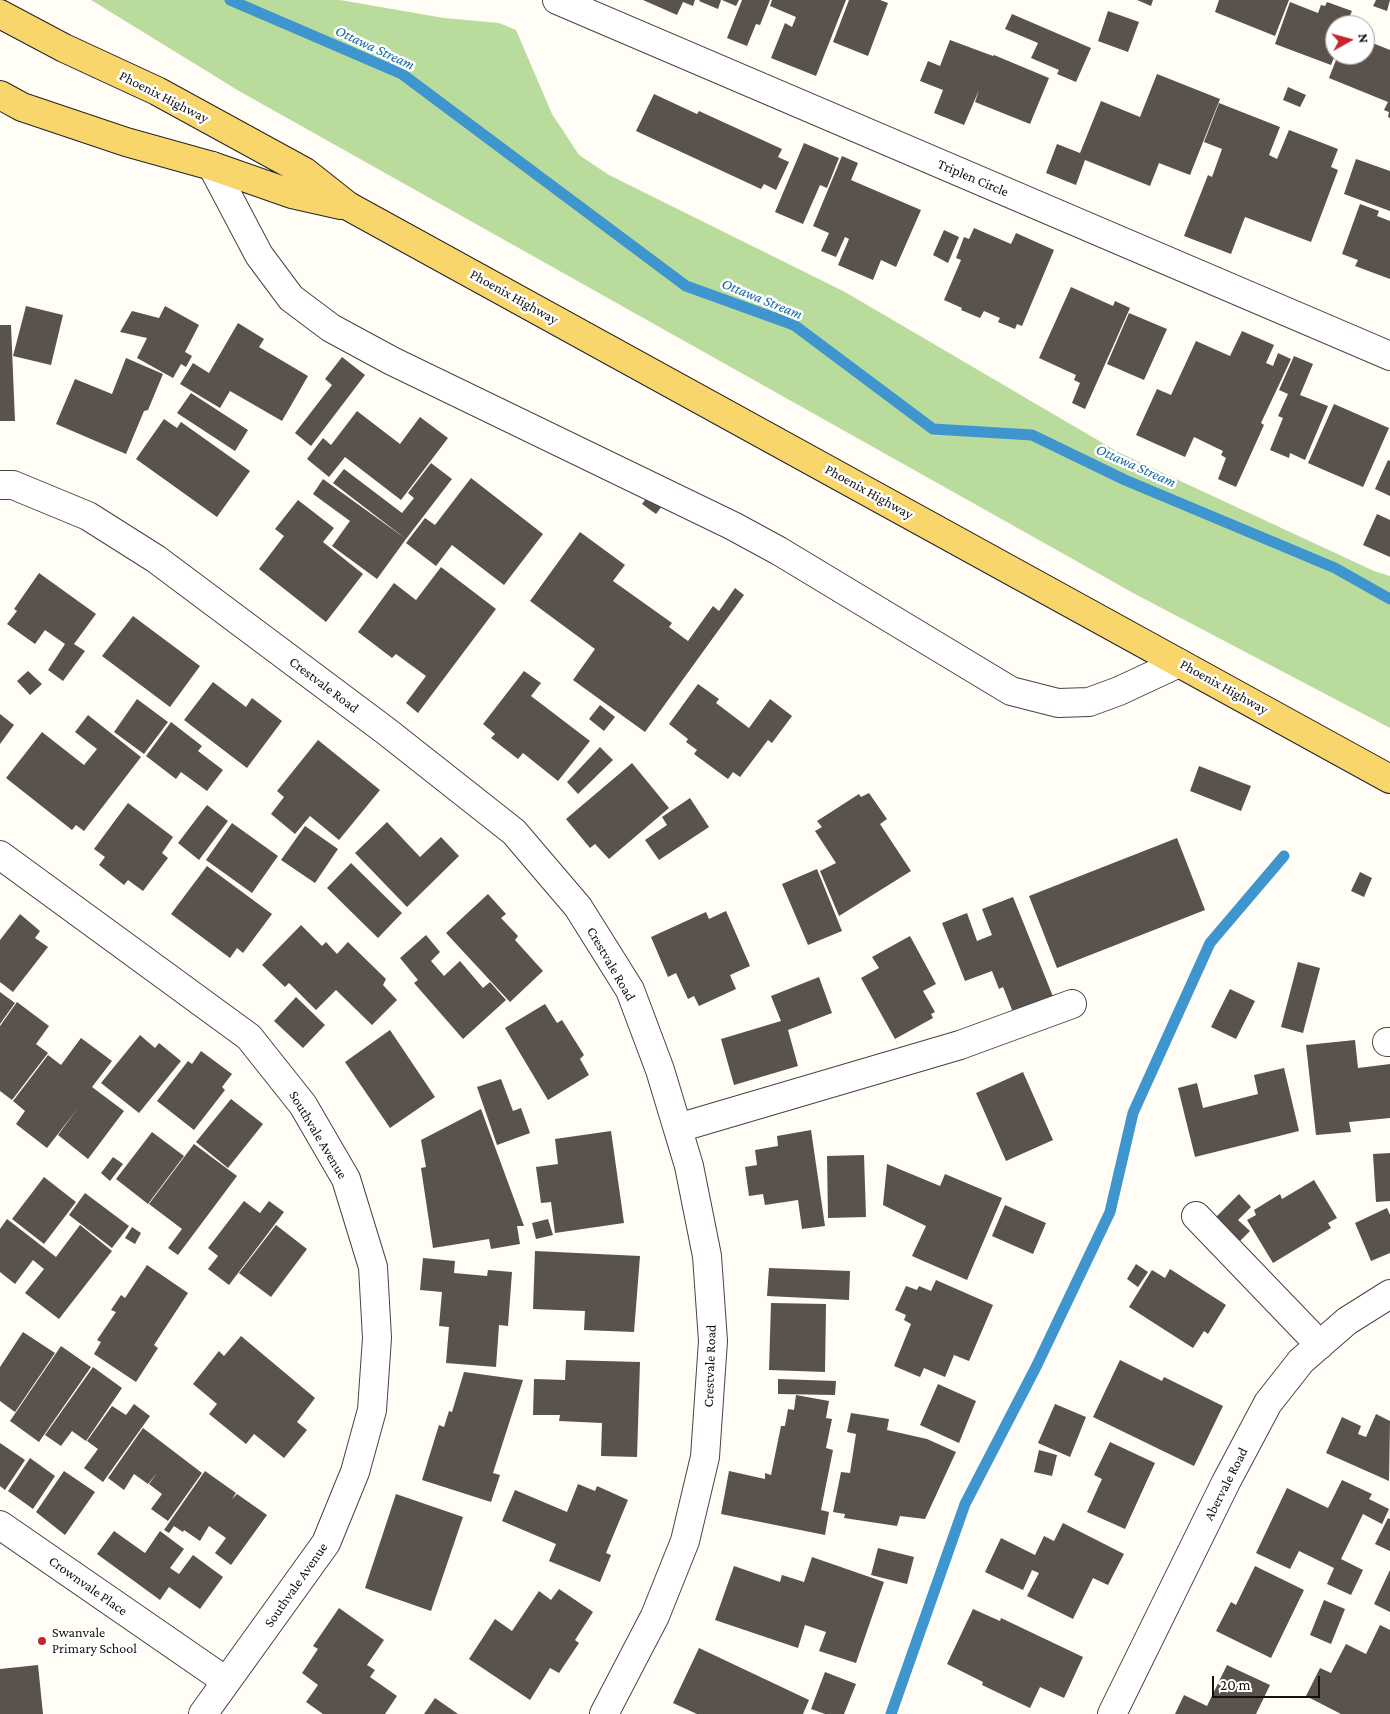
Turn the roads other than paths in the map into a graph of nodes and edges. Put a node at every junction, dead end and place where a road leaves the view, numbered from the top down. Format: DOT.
graph roads {
  1 [pos="557,0"];
  2 [pos="0,14"];
  3 [pos="0,95"];
  4 [pos="212,166"];
  5 [pos="348,206"];
  6 [pos="1390,356"];
  7 [pos="0,484"];
  8 [pos="1179,663"];
  9 [pos="1390,778"];
  10 [pos="0,855"];
  11 [pos="1072,1004"];
  12 [pos="678,1128"];
  13 [pos="1196,1216"];
  14 [pos="1390,1294"];
  15 [pos="1320,1345"];
  16 [pos="0,1525"];
  17 [pos="226,1681"];
  18 [pos="203,1714"];
  19 [pos="604,1714"];
  20 [pos="1112,1714"];
  1 -- 6 [label="street, Triplen Circle"];
  2 -- 5 [label="main road, Phoenix Highway"];
  3 -- 4 [label="main road, Phoenix Highway"];
  4 -- 5 [label="main road, Phoenix Highway"];
  4 -- 8 [label="street"];
  5 -- 8 [label="main road, Phoenix Highway"];
  7 -- 12 [label="street, Crestvale Road"];
  8 -- 9 [label="main road, Phoenix Highway"];
  10 -- 17 [label="street, Southvale Avenue"];
  11 -- 12 [label="street"];
  12 -- 19 [label="street, Crestvale Road"];
  13 -- 15 [label="street"];
  14 -- 15 [label="street, Abervale Road"];
  15 -- 20 [label="street, Abervale Road"];
  16 -- 17 [label="street, Crownvale Place"];
  17 -- 18 [label="street, Southvale Avenue"];
}
